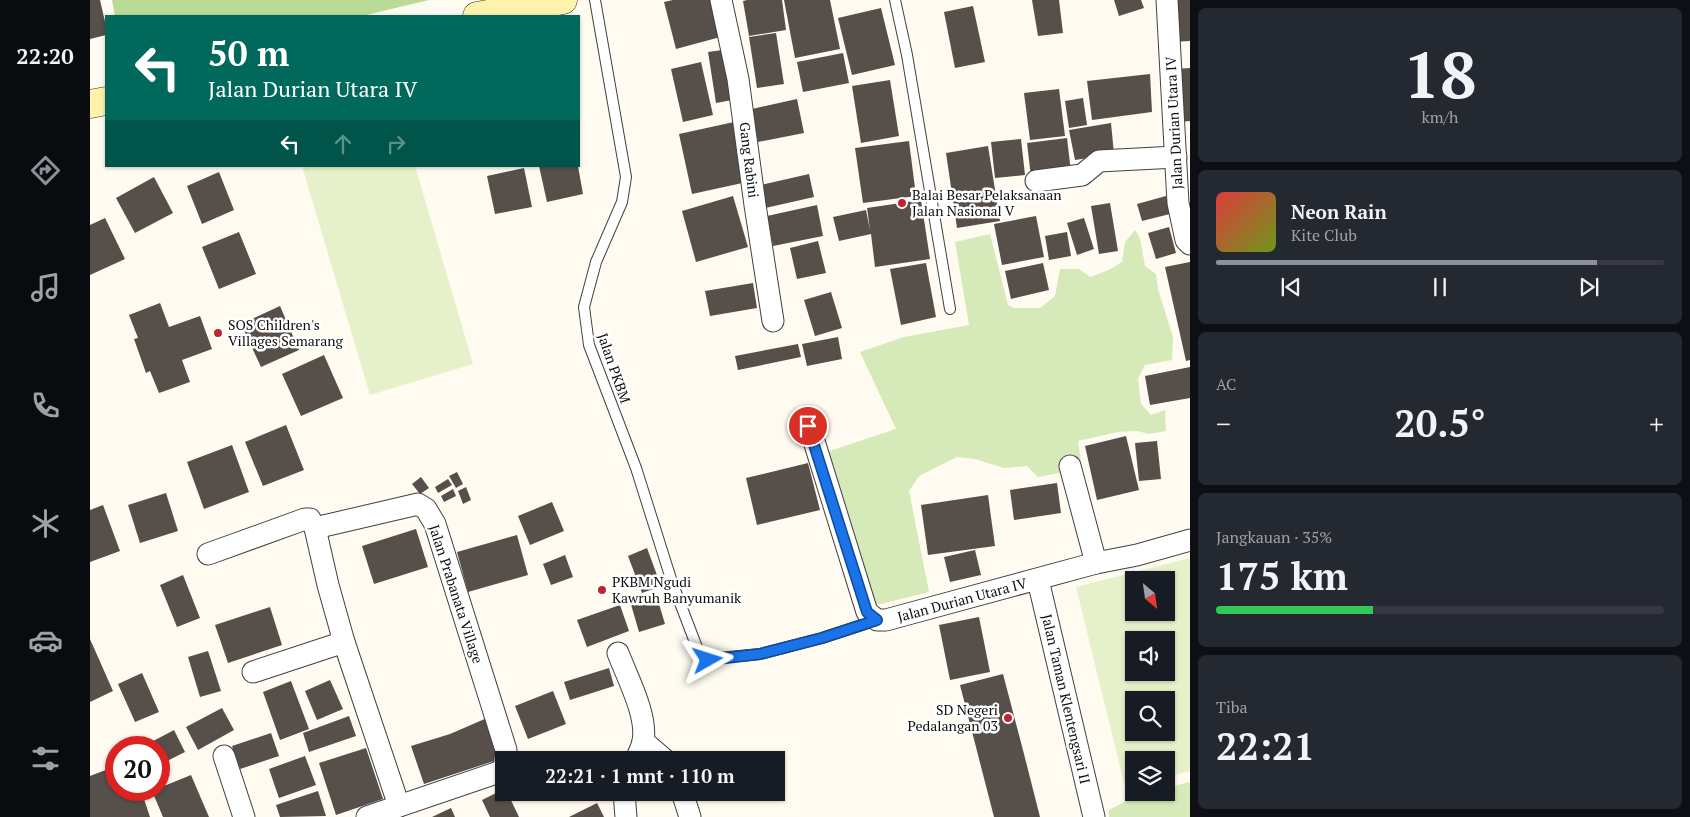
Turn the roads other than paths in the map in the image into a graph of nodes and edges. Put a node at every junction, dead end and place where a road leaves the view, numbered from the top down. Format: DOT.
graph roads {
  1 [pos="563,0"];
  2 [pos="595,0"];
  3 [pos="721,0"];
  4 [pos="895,0"];
  5 [pos="1166,0"];
  6 [pos="483,15"];
  7 [pos="105,101"];
  8 [pos="90,104"];
  9 [pos="1176,157"];
  10 [pos="1036,181"];
  11 [pos="1184,203"];
  12 [pos="1190,244"];
  13 [pos="950,309"];
  14 [pos="773,321"];
  15 [pos="808,426"];
  16 [pos="1070,466"];
  17 [pos="315,528"];
  18 [pos="1190,540"];
  19 [pos="208,554"];
  20 [pos="1096,563"];
  21 [pos="1038,580"];
  22 [pos="877,620"];
  23 [pos="344,642"];
  24 [pos="618,653"];
  25 [pos="253,672"];
  26 [pos="639,750"];
  27 [pos="506,751"];
  28 [pos="224,756"];
  29 [pos="495,773"];
  30 [pos="625,801"];
  31 [pos="685,801"];
  32 [pos="399,806"];
  33 [pos="244,817"];
  34 [pos="367,817"];
  35 [pos="626,817"];
  36 [pos="690,817"];
  37 [pos="1094,817"];
  1 -- 6 [label="main road"];
  2 -- 22 [label="lane, Jalan PKBM"];
  3 -- 14 [label="street, Gang Rabini"];
  4 -- 13 [label="lane"];
  5 -- 9 [label="street, Jalan Durian Utara IV"];
  7 -- 8 [label="main road"];
  9 -- 10 [label="street"];
  9 -- 11 [label="street, Jalan Durian Utara IV"];
  11 -- 12 [label="street, Jalan Durian Utara IV"];
  15 -- 22 [label="street"];
  16 -- 20 [label="street"];
  17 -- 19 [label="street"];
  17 -- 23 [label="street"];
  17 -- 27 [label="street, Jalan Prabanata Village"];
  18 -- 20 [label="street, Jalan Durian Utara IV"];
  20 -- 21 [label="street, Jalan Durian Utara IV"];
  21 -- 22 [label="street, Jalan Durian Utara IV"];
  21 -- 37 [label="street, Jalan Taman Klentengsari II"];
  23 -- 25 [label="street"];
  23 -- 32 [label="street"];
  24 -- 26 [label="street"];
  28 -- 33 [label="street"];
  29 -- 32 [label="street"];
  30 -- 35 [label="street"];
  31 -- 36 [label="street"];
  32 -- 34 [label="street"];
}
